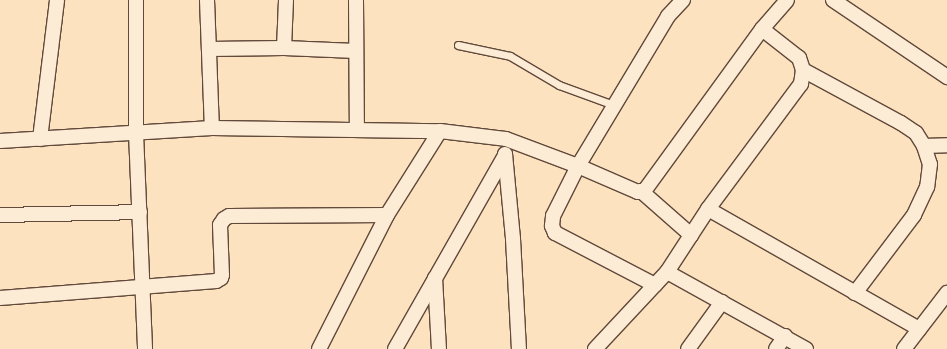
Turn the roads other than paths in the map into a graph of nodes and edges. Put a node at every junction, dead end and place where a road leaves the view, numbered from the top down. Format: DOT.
graph roads {
  1 [pos="57,0"];
  2 [pos="136,0"];
  3 [pos="207,0"];
  4 [pos="286,0"];
  5 [pos="356,0"];
  6 [pos="683,0"];
  7 [pos="787,0"];
  8 [pos="833,0"];
  9 [pos="762,29"];
  10 [pos="458,45"];
  11 [pos="284,48"];
  12 [pos="209,49"];
  13 [pos="356,51"];
  14 [pos="803,70"];
  15 [pos="947,77"];
  16 [pos="614,105"];
  17 [pos="212,128"];
  18 [pos="357,130"];
  19 [pos="440,131"];
  20 [pos="136,133"];
  21 [pos="40,139"];
  22 [pos="506,139"];
  23 [pos="0,141"];
  24 [pos="947,145"];
  25 [pos="924,146"];
  26 [pos="505,155"];
  27 [pos="578,166"];
  28 [pos="641,191"];
  29 [pos="708,209"];
  30 [pos="140,212"];
  31 [pos="0,215"];
  32 [pos="387,215"];
  33 [pos="691,235"];
  34 [pos="667,272"];
  35 [pos="435,278"];
  36 [pos="655,285"];
  37 [pos="142,287"];
  38 [pos="856,293"];
  39 [pos="947,293"];
  40 [pos="0,298"];
  41 [pos="722,302"];
  42 [pos="919,329"];
  43 [pos="785,336"];
  44 [pos="145,349"];
  45 [pos="319,349"];
  46 [pos="395,349"];
  47 [pos="440,349"];
  48 [pos="519,349"];
  49 [pos="595,349"];
  50 [pos="688,349"];
  51 [pos="776,349"];
  52 [pos="806,349"];
  53 [pos="904,349"];
  1 -- 21 [label="street"];
  2 -- 20 [label="street"];
  3 -- 12 [label="street"];
  4 -- 11 [label="street"];
  5 -- 13 [label="street"];
  6 -- 16 [label="street"];
  7 -- 9 [label="street"];
  8 -- 15 [label="street"];
  9 -- 14 [label="street"];
  9 -- 28 [label="street"];
  10 -- 16 [label="lane"];
  11 -- 12 [label="street"];
  11 -- 13 [label="street"];
  12 -- 17 [label="street"];
  13 -- 18 [label="street"];
  14 -- 25 [label="street"];
  14 -- 29 [label="street"];
  16 -- 27 [label="street"];
  17 -- 18 [label="street"];
  17 -- 20 [label="street"];
  18 -- 19 [label="street"];
  19 -- 22 [label="street"];
  19 -- 32 [label="street"];
  20 -- 21 [label="street"];
  20 -- 30 [label="street"];
  21 -- 23 [label="street"];
  22 -- 26 [label="street"];
  22 -- 27 [label="street"];
  24 -- 25 [label="street"];
  25 -- 38 [label="street"];
  26 -- 35 [label="street"];
  26 -- 48 [label="street"];
  27 -- 28 [label="street"];
  27 -- 36 [label="street"];
  28 -- 33 [label="street"];
  29 -- 33 [label="street"];
  29 -- 38 [label="street"];
  30 -- 31 [label="street"];
  30 -- 37 [label="street"];
  32 -- 37 [label="street"];
  32 -- 45 [label="street"];
  33 -- 34 [label="street"];
  34 -- 36 [label="street"];
  34 -- 41 [label="street"];
  35 -- 46 [label="street"];
  35 -- 47 [label="street"];
  36 -- 49 [label="street"];
  37 -- 40 [label="street"];
  37 -- 44 [label="street"];
  38 -- 42 [label="street"];
  39 -- 42 [label="street"];
  41 -- 43 [label="street"];
  41 -- 50 [label="street"];
  42 -- 53 [label="street"];
  43 -- 51 [label="street"];
  43 -- 52 [label="street"];
}
